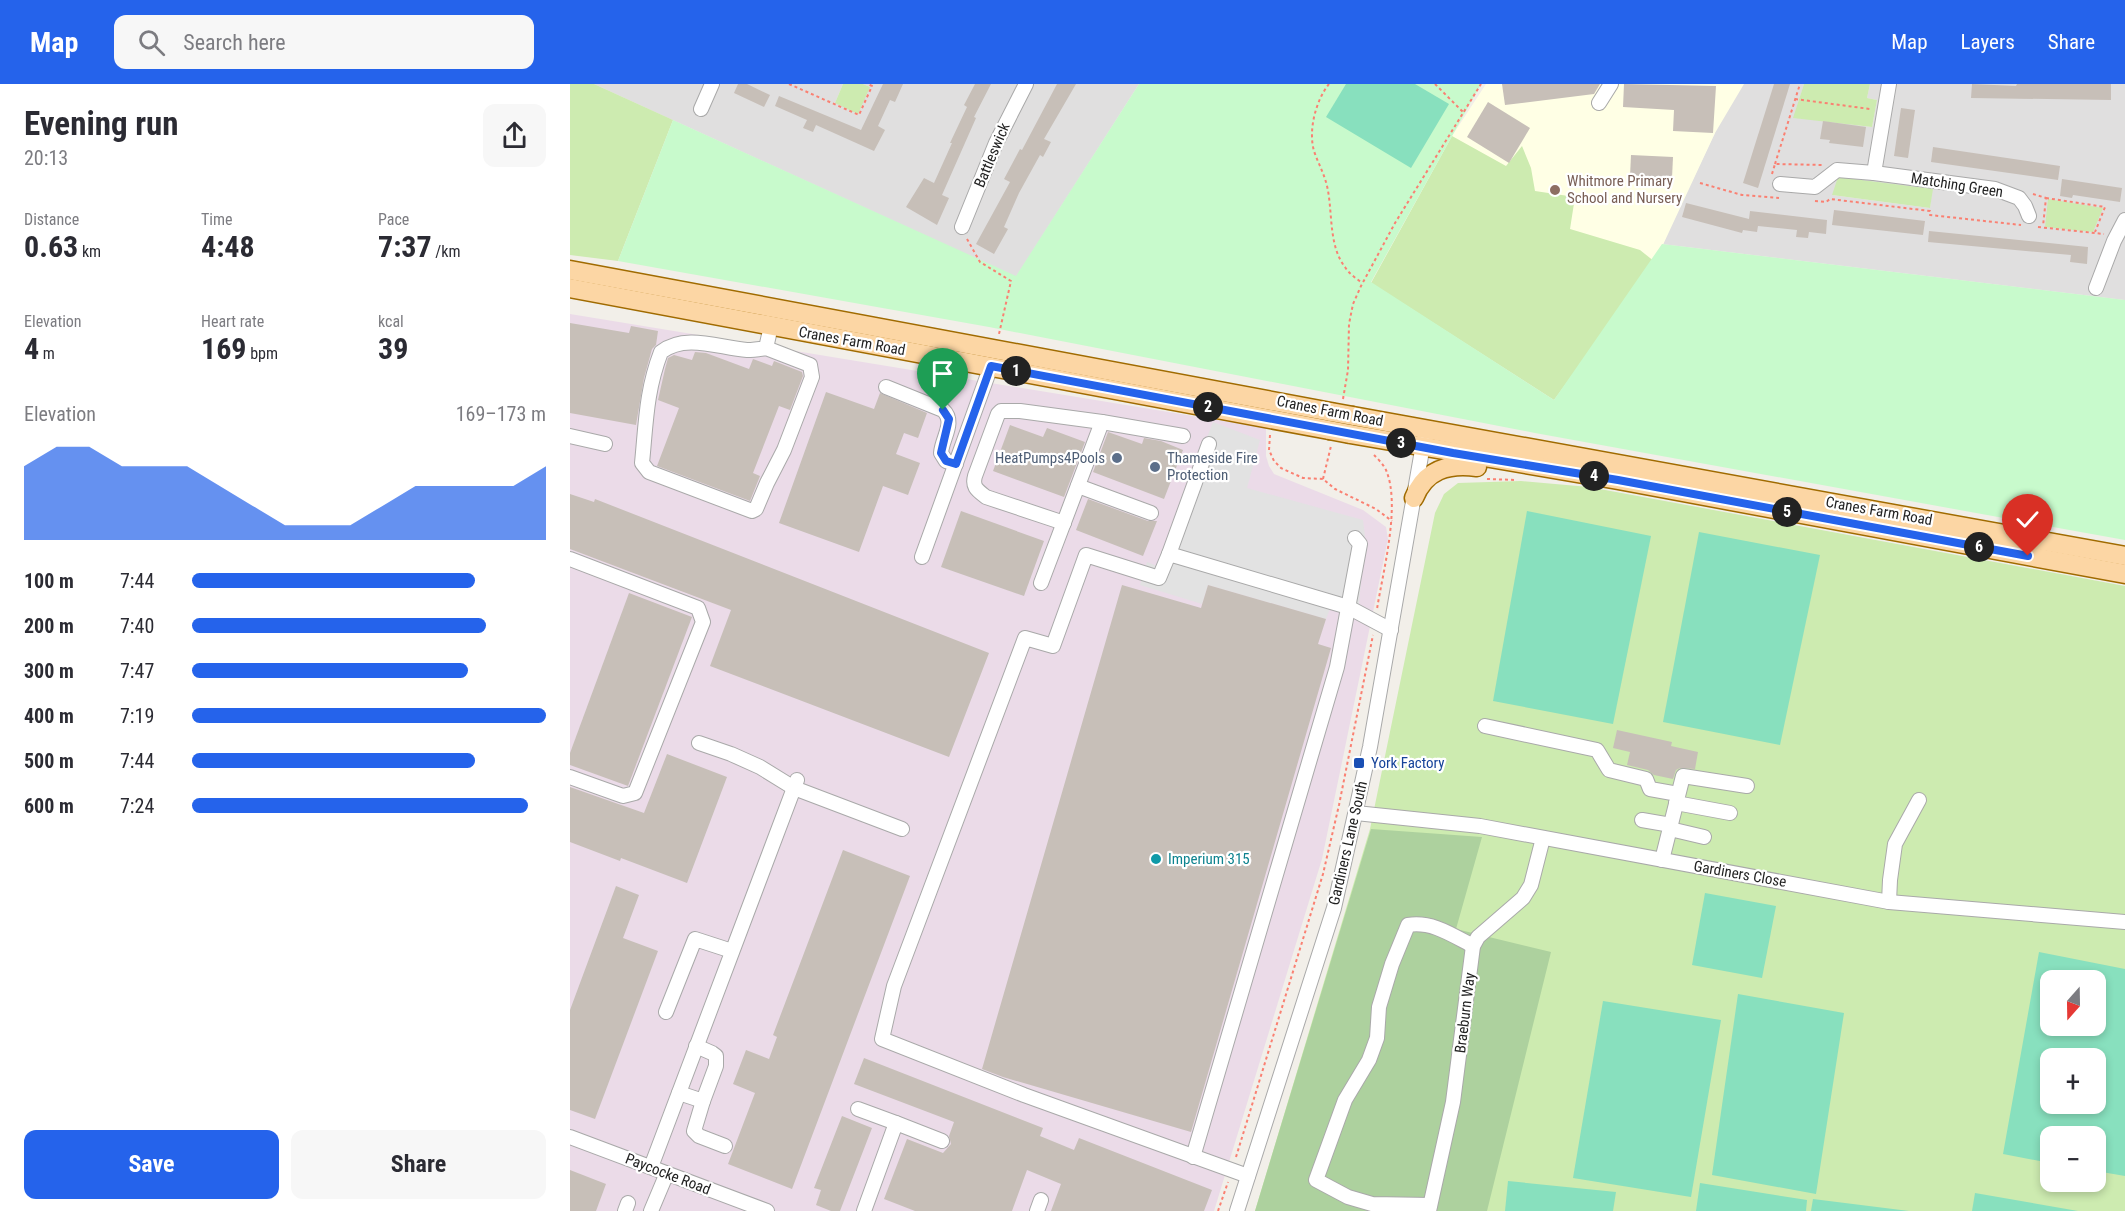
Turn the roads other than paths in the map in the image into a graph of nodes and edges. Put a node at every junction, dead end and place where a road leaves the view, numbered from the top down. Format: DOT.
graph roads {
  1 [pos="712,84"];
  2 [pos="1026,84"];
  3 [pos="1611,84"];
  4 [pos="1889,84"];
  5 [pos="1599,103"];
  6 [pos="701,109"];
  7 [pos="1874,173"];
  8 [pos="1776,180"];
  9 [pos="2125,220"];
  10 [pos="2027,223"];
  11 [pos="964,230"];
  12 [pos="570,270"];
  13 [pos="570,288"];
  14 [pos="2096,288"];
  15 [pos="771,326"];
  16 [pos="766,348"];
  17 [pos="993,358"];
  18 [pos="886,387"];
  19 [pos="979,403"];
  20 [pos="1001,411"];
  21 [pos="1102,422"];
  22 [pos="570,436"];
  23 [pos="1183,436"];
  24 [pos="1424,438"];
  25 [pos="605,444"];
  26 [pos="1209,444"];
  27 [pos="956,464"];
  28 [pos="1568,471"];
  29 [pos="1078,486"];
  30 [pos="1414,498"];
  31 [pos="1151,513"];
  32 [pos="1064,523"];
  33 [pos="1355,538"];
  34 [pos="1169,554"];
  35 [pos="2125,556"];
  36 [pos="922,557"];
  37 [pos="570,559"];
  38 [pos="2125,574"];
  39 [pos="1041,583"];
  40 [pos="1348,607"];
  41 [pos="1391,630"];
  42 [pos="1485,726"];
  43 [pos="699,743"];
  44 [pos="570,777"];
  45 [pos="796,784"];
  46 [pos="1747,786"];
  47 [pos="1677,798"];
  48 [pos="1919,800"];
  49 [pos="1356,813"];
  50 [pos="1730,813"];
  51 [pos="1642,820"];
  52 [pos="1670,827"];
  53 [pos="902,829"];
  54 [pos="1704,837"];
  55 [pos="1543,838"];
  56 [pos="1662,860"];
  57 [pos="1889,902"];
  58 [pos="2125,922"];
  59 [pos="1473,946"];
  60 [pos="732,951"];
  61 [pos="666,1012"];
  62 [pos="696,1046"];
  63 [pos="679,1093"];
  64 [pos="703,1101"];
  65 [pos="858,1109"];
  66 [pos="896,1123"];
  67 [pos="570,1137"];
  68 [pos="942,1141"];
  69 [pos="725,1146"];
  70 [pos="1193,1157"];
  71 [pos="651,1167"];
  72 [pos="667,1173"];
  73 [pos="1248,1176"];
  74 [pos="1429,1208"];
  75 [pos="651,1211"];
  76 [pos="767,1211"];
  77 [pos="864,1211"];
  78 [pos="1237,1211"];
  1 -- 6 [label="street"];
  2 -- 11 [label="street, Battleswick"];
  3 -- 5 [label="street"];
  4 -- 7 [label="street"];
  7 -- 8 [label="street, Matching Green"];
  7 -- 10 [label="street, Matching Green"];
  9 -- 14 [label="street"];
  12 -- 17 [label="main road, Cranes Farm Road"];
  13 -- 15 [label="main road, Cranes Farm Road"];
  15 -- 16 [label="street"];
  15 -- 17 [label="main road, Cranes Farm Road"];
  16 -- 16 [label="street"];
  17 -- 19 [label="street"];
  17 -- 24 [label="main road, Cranes Farm Road, bridge"];
  18 -- 27 [label="street"];
  19 -- 20 [label="street"];
  19 -- 27 [label="street"];
  20 -- 21 [label="street"];
  20 -- 32 [label="street"];
  21 -- 23 [label="street"];
  21 -- 29 [label="street"];
  22 -- 25 [label="street"];
  24 -- 28 [label="main road, Cranes Farm Road"];
  24 -- 30 [label="street, Gardiners Lane South"];
  24 -- 35 [label="main road, Cranes Farm Road"];
  26 -- 34 [label="street"];
  27 -- 36 [label="street"];
  28 -- 30 [label="main road"];
  28 -- 38 [label="main road, Cranes Farm Road"];
  29 -- 31 [label="street"];
  29 -- 32 [label="street"];
  30 -- 41 [label="street, Gardiners Lane South"];
  32 -- 39 [label="street"];
  33 -- 40 [label="street"];
  34 -- 40 [label="street"];
  34 -- 70 [label="street"];
  37 -- 44 [label="street"];
  40 -- 41 [label="street"];
  40 -- 70 [label="street"];
  41 -- 49 [label="street, Gardiners Lane South"];
  42 -- 47 [label="street"];
  43 -- 45 [label="street"];
  45 -- 53 [label="street"];
  45 -- 60 [label="street"];
  46 -- 47 [label="street"];
  47 -- 50 [label="street"];
  47 -- 52 [label="street"];
  48 -- 57 [label="street"];
  49 -- 55 [label="street, Gardiners Close"];
  49 -- 73 [label="street, Gardiners Lane South"];
  51 -- 52 [label="street"];
  52 -- 54 [label="street"];
  52 -- 56 [label="street"];
  55 -- 56 [label="street, Gardiners Close"];
  55 -- 59 [label="street"];
  56 -- 57 [label="street, Gardiners Close"];
  57 -- 58 [label="street, Gardiners Close"];
  59 -- 74 [label="street, Braeburn Way"];
  59 -- 74 [label="street"];
  60 -- 61 [label="street"];
  60 -- 62 [label="street"];
  62 -- 63 [label="street"];
  62 -- 64 [label="street"];
  63 -- 64 [label="street"];
  63 -- 71 [label="street"];
  64 -- 69 [label="street"];
  65 -- 66 [label="street"];
  66 -- 68 [label="street"];
  66 -- 77 [label="street"];
  67 -- 71 [label="street, Paycocke Road"];
  70 -- 73 [label="street"];
  71 -- 72 [label="street, Paycocke Road"];
  72 -- 75 [label="street"];
  72 -- 76 [label="street, Paycocke Road"];
  73 -- 78 [label="street, Gardiners Lane South"];
}
